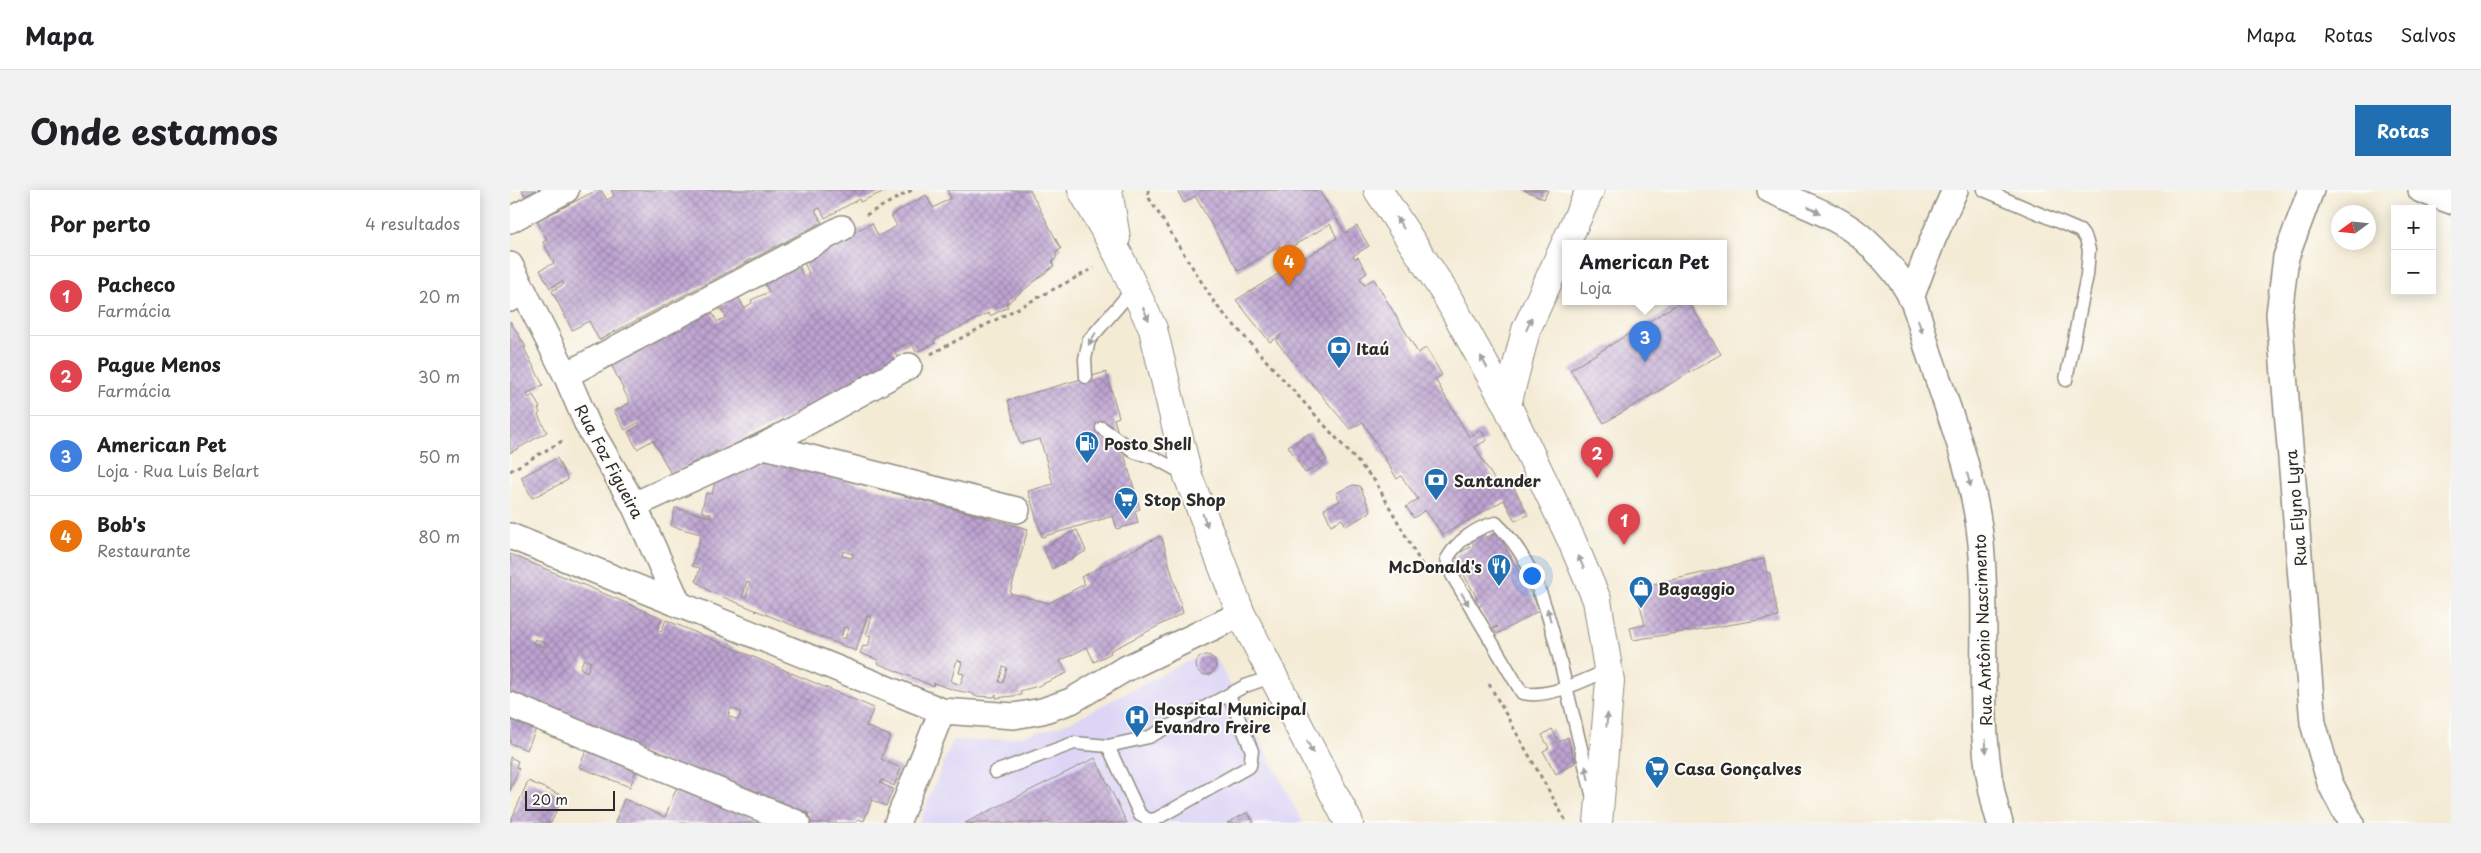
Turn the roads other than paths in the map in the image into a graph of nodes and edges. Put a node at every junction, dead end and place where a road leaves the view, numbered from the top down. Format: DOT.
graph roads {
  1 [pos="566,190"];
  2 [pos="1082,190"];
  3 [pos="1108,190"];
  4 [pos="1378,190"];
  5 [pos="1590,190"];
  6 [pos="1770,190"];
  7 [pos="1955,190"];
  8 [pos="1984,190"];
  9 [pos="2311,190"];
  10 [pos="2421,190"];
  11 [pos="2451,201"];
  12 [pos="510,220"];
  13 [pos="842,228"];
  14 [pos="1567,240"];
  15 [pos="1562,251"];
  16 [pos="1118,254"];
  17 [pos="510,265"];
  18 [pos="1134,288"];
  19 [pos="517,296"];
  20 [pos="1911,298"];
  21 [pos="909,366"];
  22 [pos="566,375"];
  23 [pos="1086,377"];
  24 [pos="2066,380"];
  25 [pos="1507,405"];
  26 [pos="1102,428"];
  27 [pos="764,446"];
  28 [pos="1188,476"];
  29 [pos="634,505"];
  30 [pos="1017,510"];
  31 [pos="510,536"];
  32 [pos="679,605"];
  33 [pos="1241,614"];
  34 [pos="1608,670"];
  35 [pos="1274,676"];
  36 [pos="1567,688"];
  37 [pos="1230,695"];
  38 [pos="510,705"];
  39 [pos="942,711"];
  40 [pos="1108,746"];
  41 [pos="995,772"];
  42 [pos="1596,822"];
  43 [pos="798,823"];
  44 [pos="897,823"];
  45 [pos="1349,823"];
  46 [pos="2000,823"];
  47 [pos="2351,823"];
  1 -- 12 [label="street"];
  2 -- 16 [label="main road"];
  3 -- 16 [label="main road"];
  25 -- 4 [label="main road, one-way"];
  14 -- 5 [label="main road, one-way"];
  6 -- 20 [label="street, Rua Antônio Nascimento, one-way"];
  7 -- 20 [label="street"];
  8 -- 24 [label="lane"];
  9 -- 47 [label="street, Rua Elyno Lyra"];
  10 -- 11 [label="street"];
  13 -- 22 [label="street"];
  25 -- 15 [label="main road, one-way"];
  16 -- 18 [label="main road"];
  17 -- 19 [label="street, Rua Foz Figueira"];
  18 -- 23 [label="lane, one-way"];
  18 -- 28 [label="main road, one-way"];
  19 -- 22 [label="street, Rua Foz Figueira"];
  20 -- 46 [label="street, Rua Antônio Nascimento, one-way"];
  21 -- 27 [label="street"];
  22 -- 29 [label="street, Rua Foz Figueira"];
  34 -- 25 [label="main road, one-way"];
  26 -- 28 [label="lane"];
  27 -- 29 [label="street"];
  27 -- 30 [label="street"];
  28 -- 33 [label="main road, one-way"];
  29 -- 32 [label="street, Rua Foz Figueira"];
  31 -- 32 [label="street"];
  32 -- 39 [label="street"];
  33 -- 35 [label="main road"];
  33 -- 39 [label="street"];
  34 -- 36 [label="lane"];
  42 -- 34 [label="main road, one-way"];
  35 -- 37 [label="lane"];
  35 -- 45 [label="main road, one-way"];
  36 -- 36 [label="lane, one-way"];
  42 -- 36 [label="lane, one-way"];
  37 -- 40 [label="lane"];
  37 -- 40 [label="lane"];
  38 -- 43 [label="street"];
  39 -- 44 [label="street"];
  40 -- 41 [label="lane"];
}
